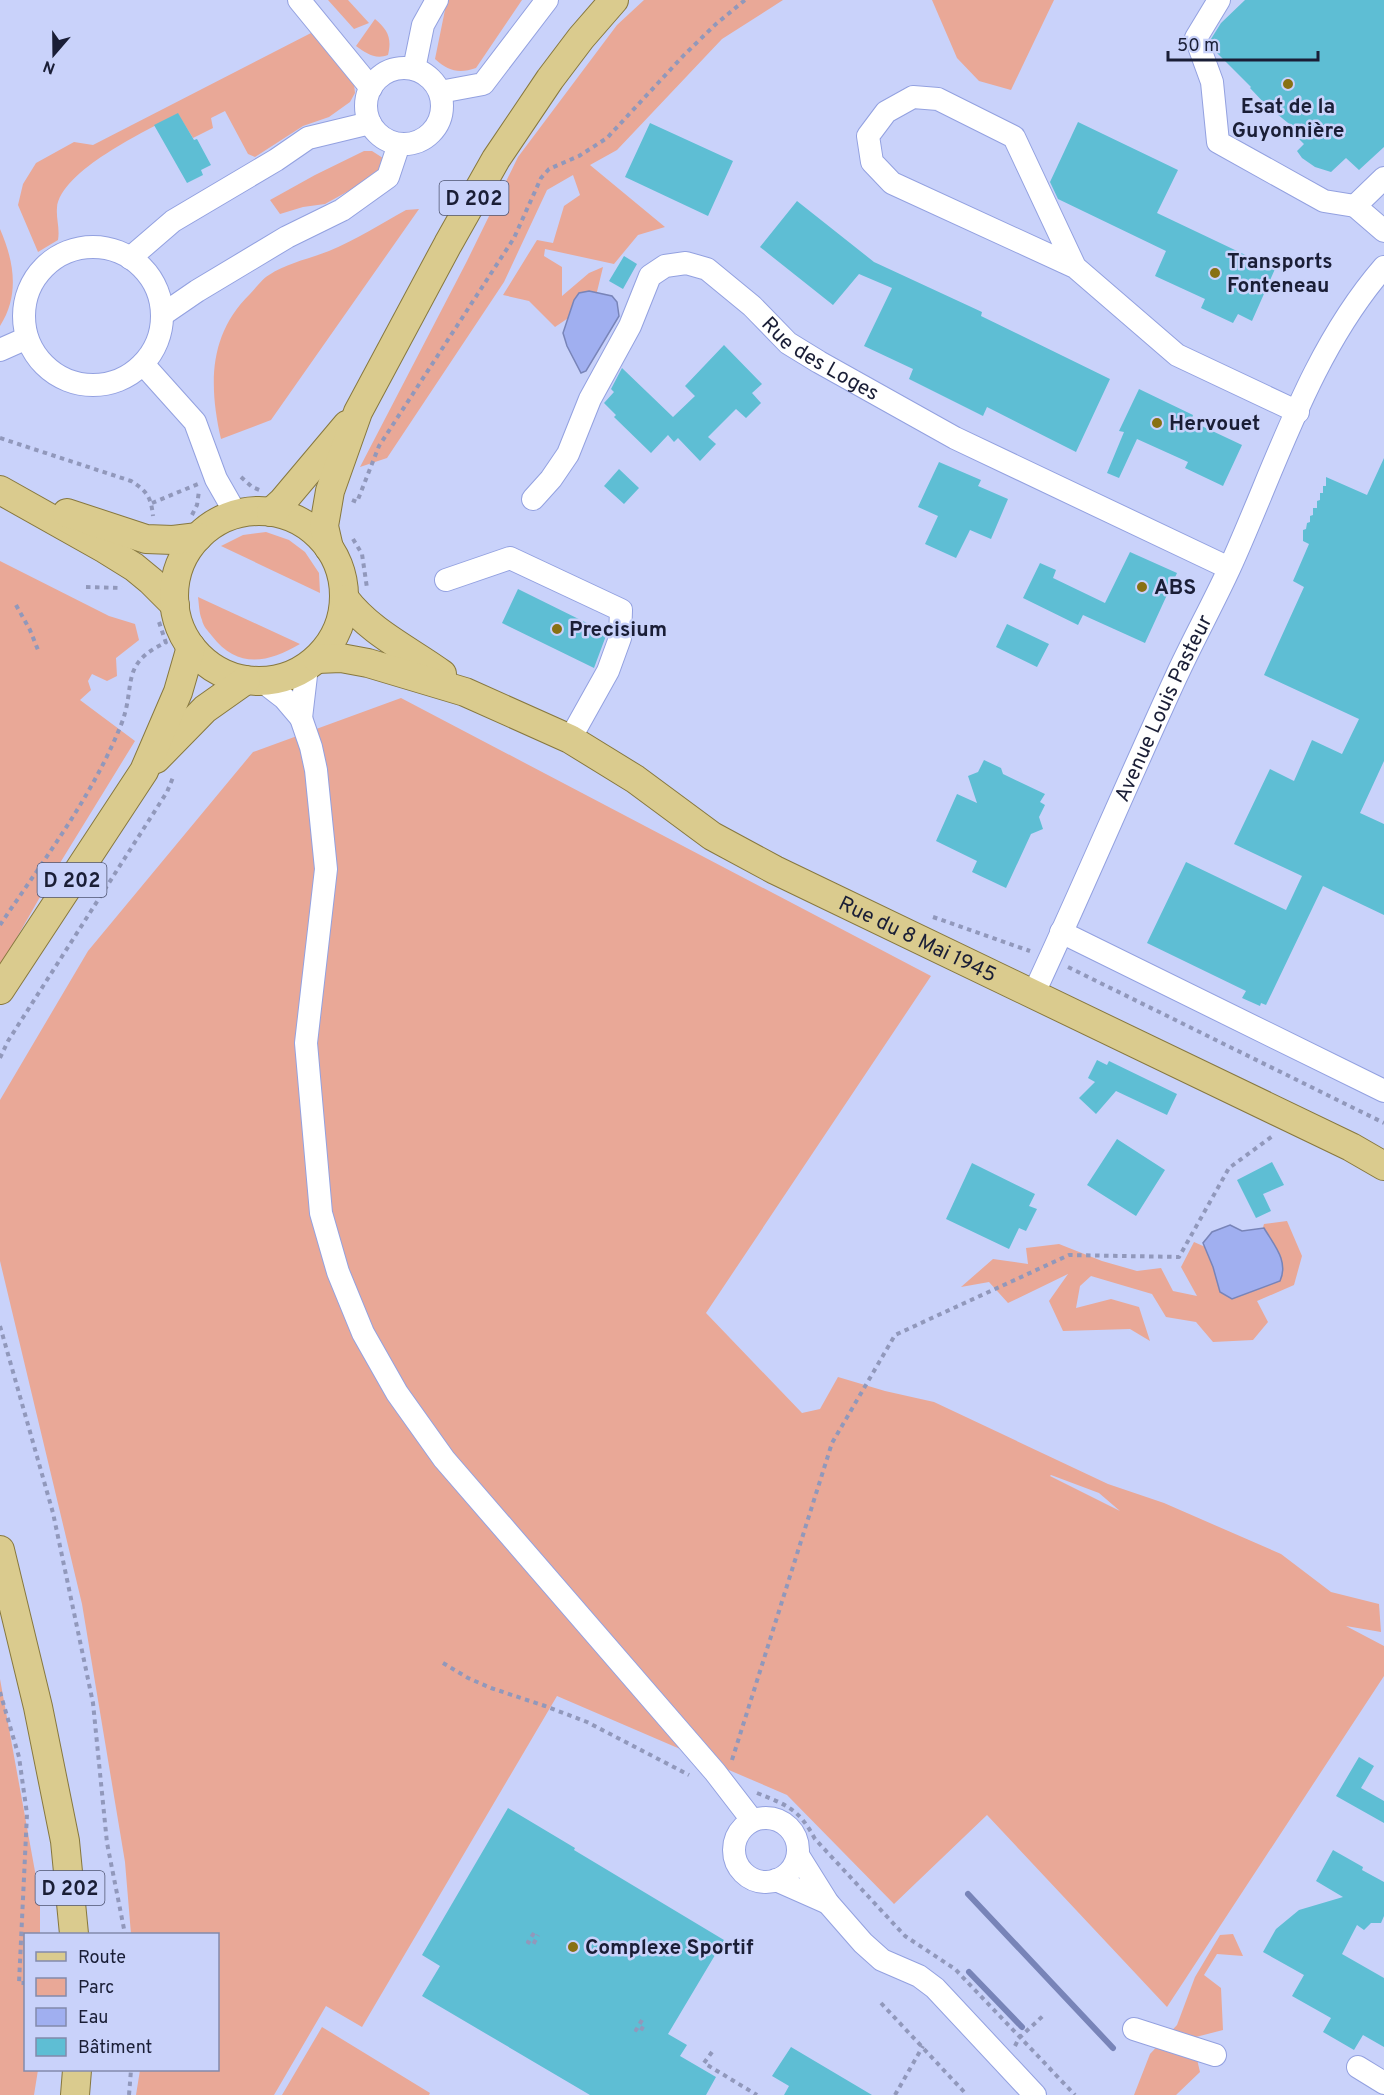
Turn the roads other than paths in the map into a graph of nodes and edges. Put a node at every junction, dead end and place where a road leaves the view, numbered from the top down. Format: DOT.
graph roads {
  1 [pos="299,0"];
  2 [pos="437,0"];
  3 [pos="547,0"];
  4 [pos="614,0"];
  5 [pos="1219,0"];
  6 [pos="414,69"];
  7 [pos="371,88"];
  8 [pos="440,92"];
  9 [pos="370,123"];
  10 [pos="399,144"];
  11 [pos="1384,177"];
  12 [pos="1355,206"];
  13 [pos="1384,231"];
  14 [pos="130,258"];
  15 [pos="1075,267"];
  16 [pos="1384,267"];
  17 [pos="162,315"];
  18 [pos="27,338"];
  19 [pos="0,350"];
  20 [pos="143,364"];
  21 [pos="358,412"];
  22 [pos="1298,412"];
  23 [pos="1,490"];
  24 [pos="533,499"];
  25 [pos="270,501"];
  26 [pos="236,514"];
  27 [pos="193,529"];
  28 [pos="340,541"];
  29 [pos="1230,568"];
  30 [pos="446,580"];
  31 [pos="357,599"];
  32 [pos="166,612"];
  33 [pos="178,645"];
  34 [pos="312,663"];
  35 [pos="254,681"];
  36 [pos="465,692"];
  37 [pos="300,718"];
  38 [pos="570,739"];
  39 [pos="144,771"];
  40 [pos="1061,932"];
  41 [pos="0,990"];
  42 [pos="1033,995"];
  43 [pos="1384,1090"];
  44 [pos="1384,1166"];
  45 [pos="0,1550"];
  46 [pos="752,1820"];
  47 [pos="798,1855"];
  48 [pos="776,1880"];
  49 [pos="828,1903"];
  50 [pos="74,1933"];
  51 [pos="1134,2029"];
  52 [pos="1215,2055"];
  53 [pos="1358,2067"];
  54 [pos="77,2071"];
  55 [pos="1384,2083"];
  56 [pos="75,2095"];
  57 [pos="1035,2095"];
  1 -- 7 [label="street"];
  2 -- 6 [label="street"];
  3 -- 8 [label="street"];
  4 -- 21 [label="main road, D 202"];
  5 -- 12 [label="street"];
  6 -- 7 [label="street"];
  6 -- 8 [label="street"];
  7 -- 9 [label="street"];
  8 -- 10 [label="street"];
  9 -- 10 [label="street"];
  9 -- 14 [label="street"];
  10 -- 17 [label="street"];
  11 -- 12 [label="street"];
  12 -- 13 [label="street"];
  14 -- 17 [label="street"];
  14 -- 18 [label="street"];
  15 -- 15 [label="street"];
  15 -- 22 [label="street"];
  16 -- 22 [label="street, Avenue Louis Pasteur"];
  17 -- 20 [label="street"];
  18 -- 19 [label="street"];
  18 -- 20 [label="street"];
  20 -- 26 [label="street"];
  21 -- 25 [label="main road, D 202"];
  21 -- 28 [label="main road, D 202"];
  22 -- 29 [label="street, Avenue Louis Pasteur"];
  23 -- 27 [label="main road"];
  23 -- 32 [label="main road"];
  24 -- 29 [label="street, Rue des Loges"];
  25 -- 26 [label="main road"];
  25 -- 28 [label="main road"];
  26 -- 27 [label="main road"];
  27 -- 32 [label="main road"];
  28 -- 31 [label="main road"];
  29 -- 40 [label="street, Avenue Louis Pasteur"];
  30 -- 38 [label="street"];
  31 -- 34 [label="main road"];
  31 -- 36 [label="main road"];
  32 -- 33 [label="main road"];
  33 -- 35 [label="main road"];
  33 -- 39 [label="main road, D 202"];
  34 -- 35 [label="main road"];
  34 -- 36 [label="main road"];
  34 -- 37 [label="street"];
  35 -- 37 [label="street"];
  35 -- 39 [label="main road, D 202"];
  36 -- 38 [label="main road, Rue du 8 Mai 1945"];
  37 -- 46 [label="street"];
  38 -- 42 [label="main road, Rue du 8 Mai 1945"];
  39 -- 41 [label="main road, D 202"];
  40 -- 42 [label="street, Avenue Louis Pasteur"];
  40 -- 43 [label="street"];
  42 -- 44 [label="main road, Rue du 8 Mai 1945"];
  45 -- 50 [label="main road, D 202"];
  46 -- 47 [label="street"];
  46 -- 48 [label="street"];
  47 -- 48 [label="street"];
  47 -- 49 [label="street"];
  48 -- 49 [label="street"];
  49 -- 57 [label="street"];
  51 -- 52 [label="street"];
  53 -- 55 [label="street"];
  54 -- 56 [label="main road"];
}
